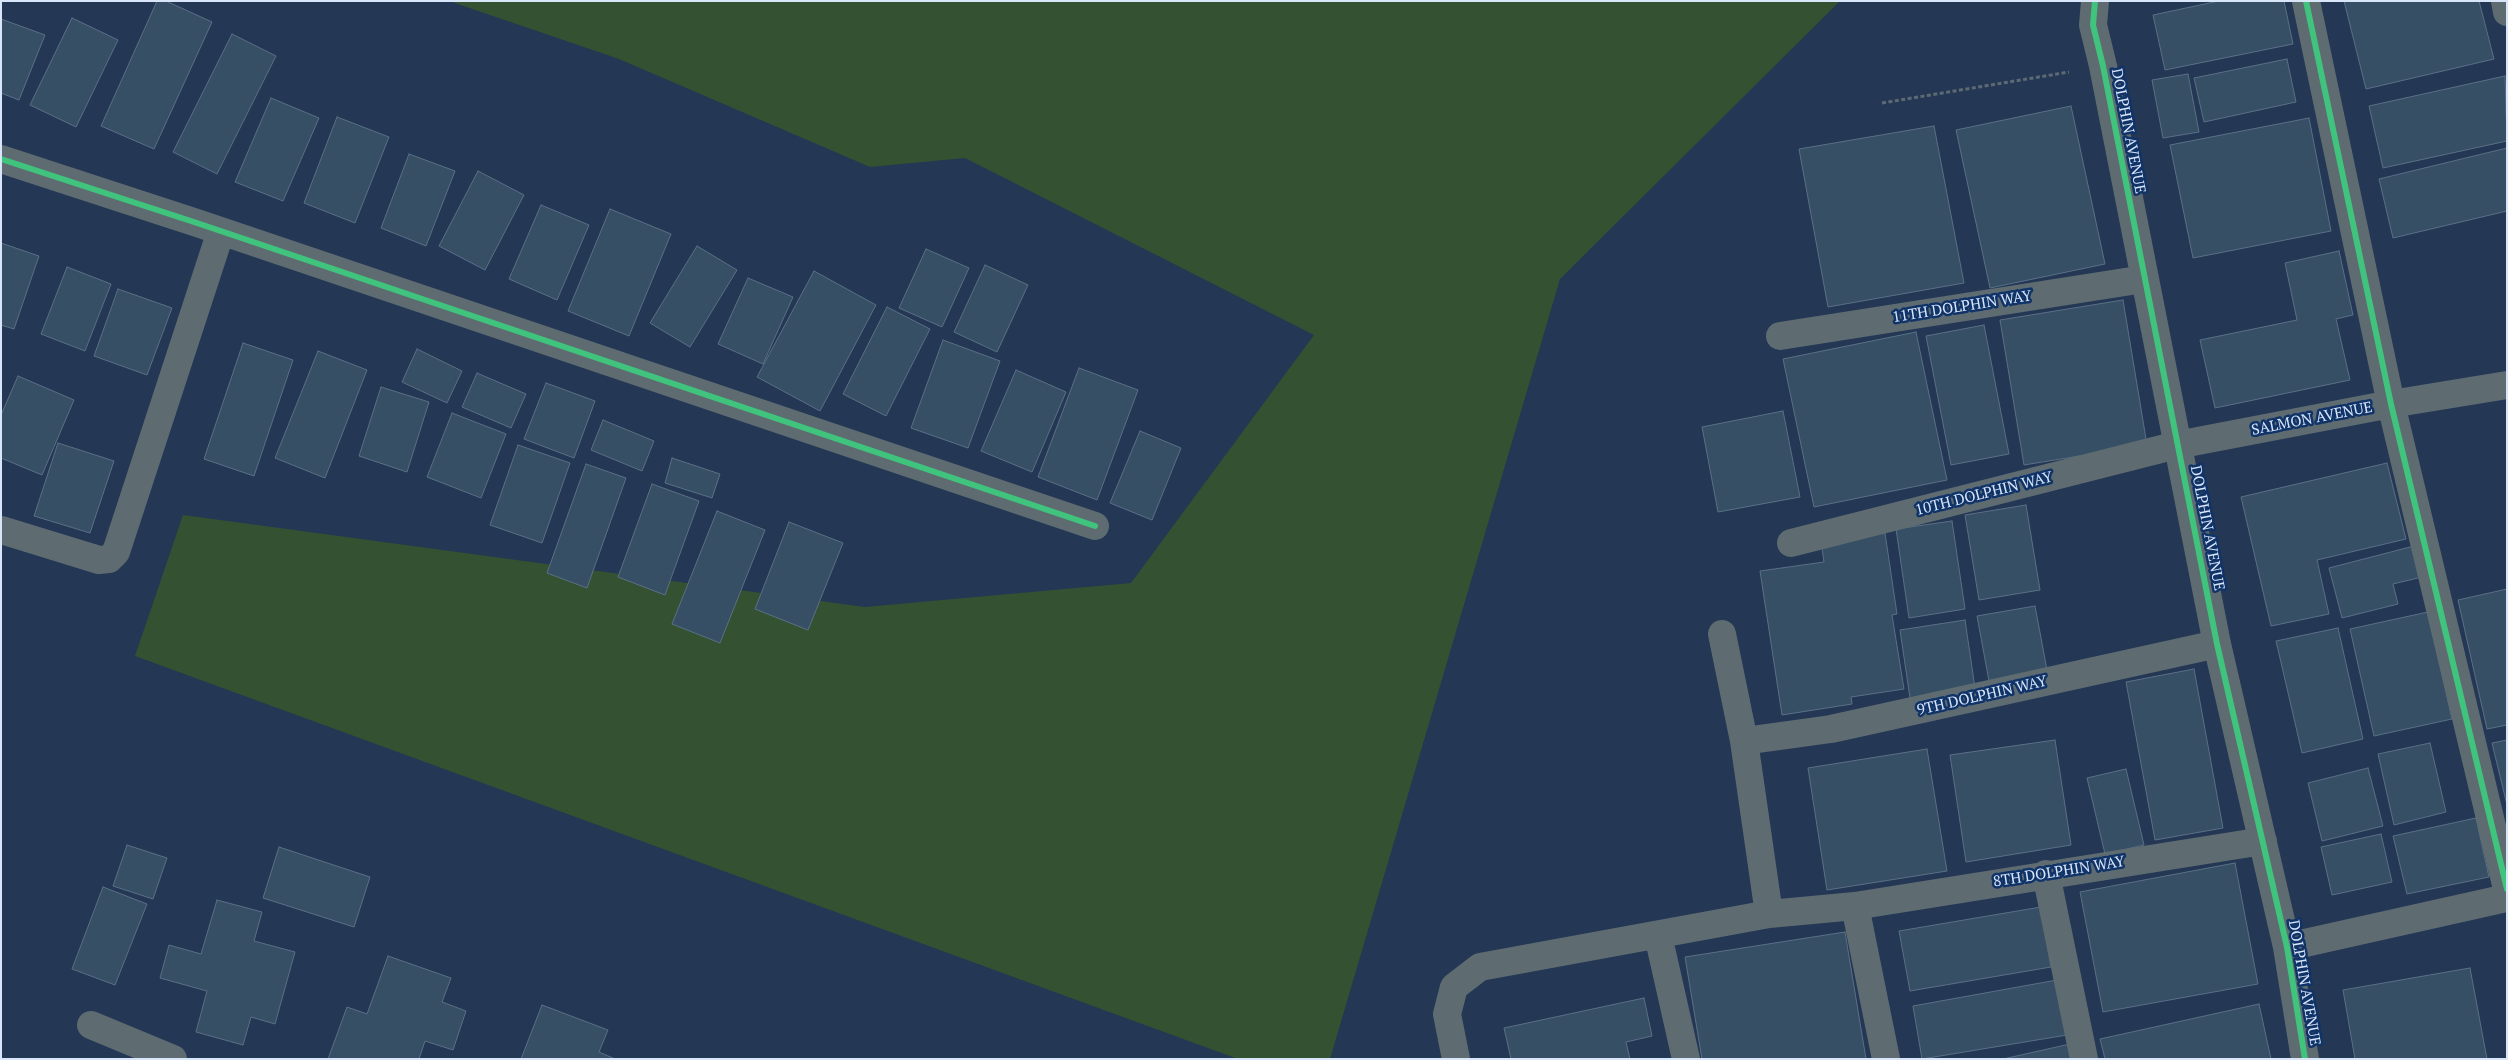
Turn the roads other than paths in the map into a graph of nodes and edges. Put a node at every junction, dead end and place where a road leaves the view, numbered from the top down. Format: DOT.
graph roads {
  1 [pos="2095,1"];
  2 [pos="2306,1"];
  3 [pos="2505,1"];
  4 [pos="2507,12"];
  5 [pos="1,160"];
  6 [pos="220,231"];
  7 [pos="2144,279"];
  8 [pos="1780,336"];
  9 [pos="2507,385"];
  10 [pos="2391,404"];
  11 [pos="2177,445"];
  12 [pos="1095,526"];
  13 [pos="1,530"];
  14 [pos="1791,543"];
  15 [pos="1722,634"];
  16 [pos="2217,644"];
  17 [pos="1744,741"];
  18 [pos="2263,841"];
  19 [pos="2046,874"];
  20 [pos="2507,889"];
  21 [pos="2507,898"];
  22 [pos="1856,906"];
  23 [pos="1769,914"];
  24 [pos="1658,934"];
  25 [pos="2287,947"];
  26 [pos="91,1025"];
  27 [pos="173,1059"];
  28 [pos="1456,1059"];
  29 [pos="1686,1059"];
  30 [pos="1886,1059"];
  31 [pos="2084,1059"];
  32 [pos="2305,1059"];
  1 -- 7 [label="street, DOLPHIN AVENUE"];
  2 -- 10 [label="street"];
  3 -- 4 [label="street"];
  5 -- 6 [label="street"];
  6 -- 12 [label="street"];
  6 -- 13 [label="street"];
  7 -- 8 [label="street, 11TH DOLPHIN WAY"];
  7 -- 11 [label="street, DOLPHIN AVENUE"];
  9 -- 10 [label="street, SALMON AVENUE"];
  10 -- 11 [label="street, SALMON AVENUE"];
  10 -- 20 [label="street"];
  11 -- 14 [label="street, 10TH DOLPHIN WAY"];
  11 -- 16 [label="street, DOLPHIN AVENUE"];
  15 -- 17 [label="street"];
  16 -- 17 [label="street, 9TH DOLPHIN WAY"];
  16 -- 18 [label="street, DOLPHIN AVENUE"];
  17 -- 23 [label="street"];
  18 -- 19 [label="street, 8TH DOLPHIN WAY"];
  18 -- 25 [label="street, DOLPHIN AVENUE"];
  19 -- 22 [label="street, 8TH DOLPHIN WAY"];
  19 -- 31 [label="street"];
  21 -- 25 [label="street"];
  22 -- 23 [label="street, 8TH DOLPHIN WAY"];
  22 -- 30 [label="street"];
  23 -- 24 [label="street, 8TH DOLPHIN WAY"];
  24 -- 28 [label="street, 8TH DOLPHIN WAY"];
  24 -- 29 [label="street"];
  25 -- 32 [label="street, DOLPHIN AVENUE"];
  26 -- 27 [label="street"];
}
